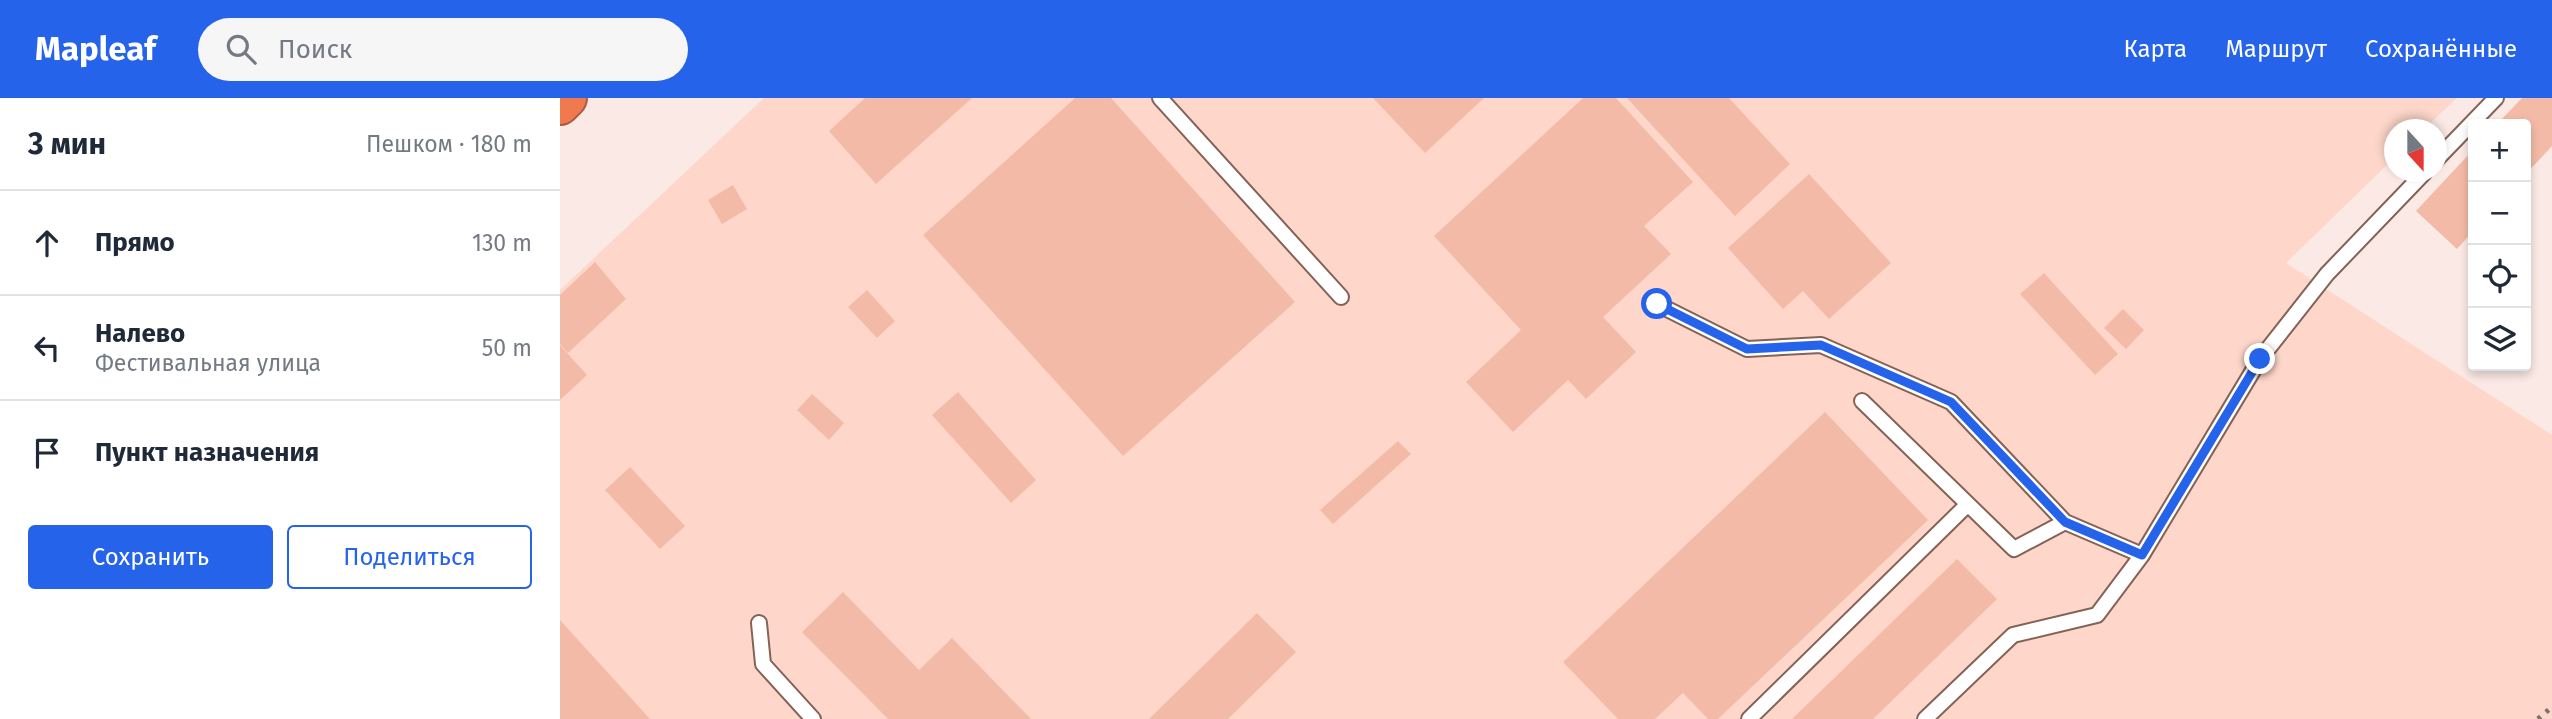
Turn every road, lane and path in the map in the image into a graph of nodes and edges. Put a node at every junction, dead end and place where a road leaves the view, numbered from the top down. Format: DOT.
graph roads {
  1 [pos="567,98"];
  2 [pos="1160,98"];
  3 [pos="2496,98"];
  4 [pos="560,104"];
  5 [pos="2447,149"];
  6 [pos="2415,182"];
  7 [pos="1341,297"];
  8 [pos="1657,304"];
  9 [pos="1862,401"];
  10 [pos="1967,505"];
  11 [pos="2065,522"];
  12 [pos="2142,555"];
  13 [pos="759,623"];
  14 [pos="813,719"];
  15 [pos="1749,719"];
  16 [pos="1925,719"];
  1 -- 4 [label="highway"];
  2 -- 7 [label="lane"];
  3 -- 5 [label="lane"];
  6 -- 12 [label="lane"];
  8 -- 11 [label="lane"];
  9 -- 10 [label="lane"];
  10 -- 11 [label="lane"];
  10 -- 15 [label="lane"];
  11 -- 12 [label="lane"];
  12 -- 16 [label="lane"];
  13 -- 14 [label="lane"];
}
